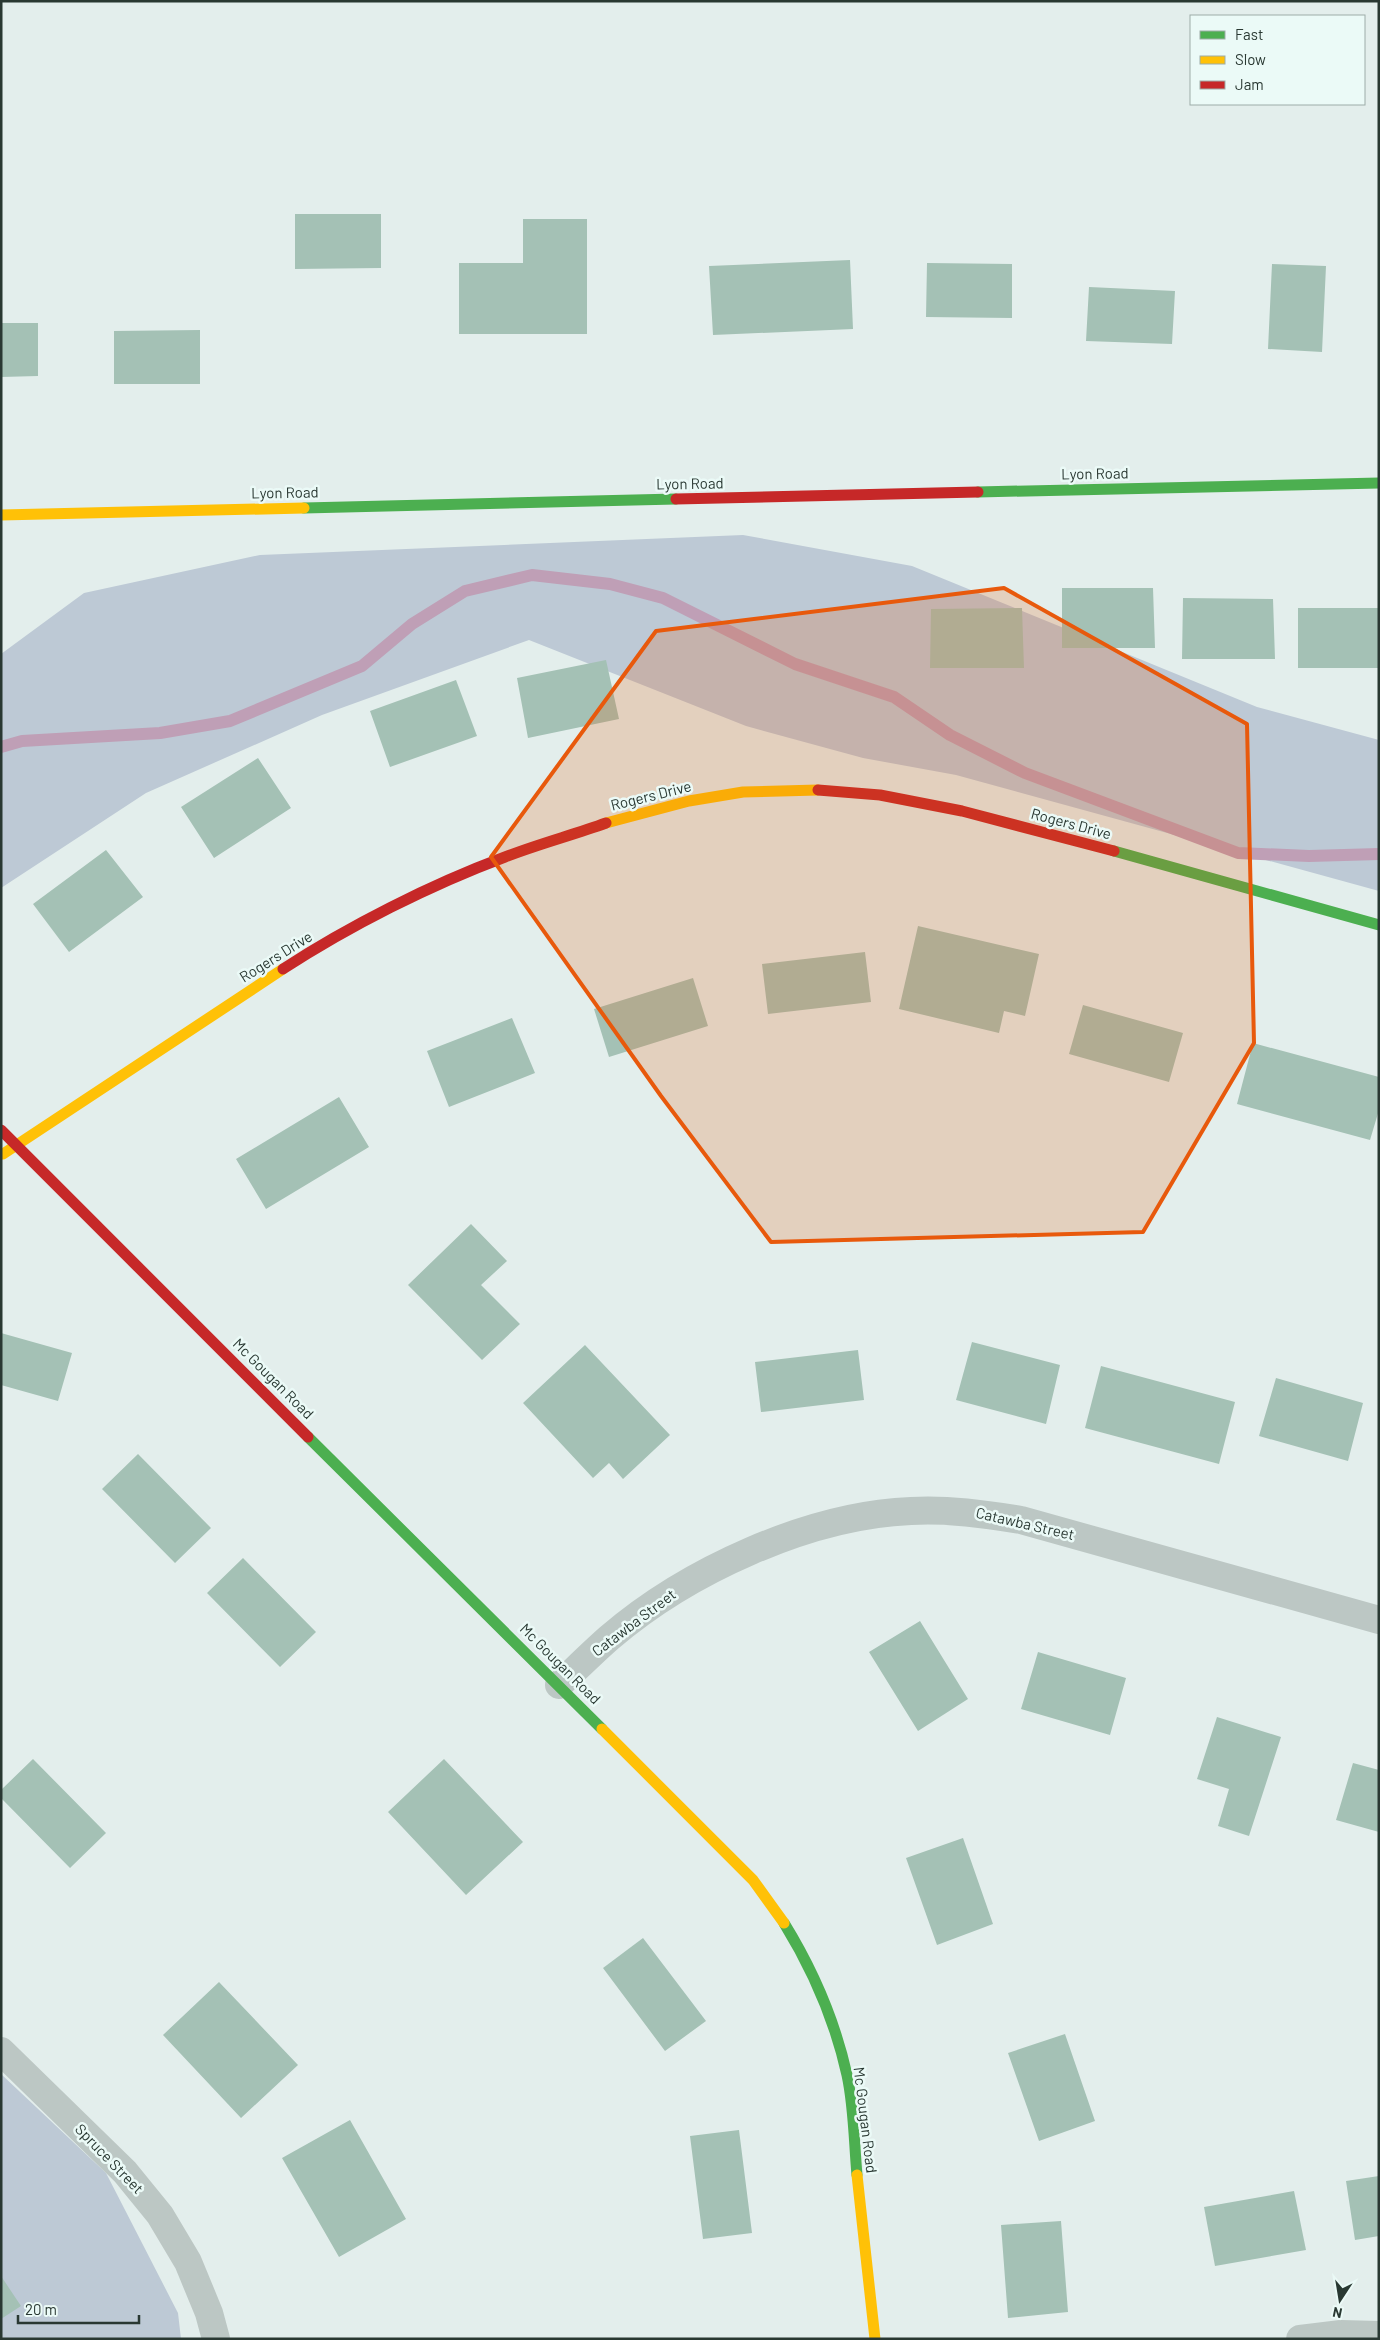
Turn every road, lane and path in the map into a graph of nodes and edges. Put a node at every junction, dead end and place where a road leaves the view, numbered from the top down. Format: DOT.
graph roads {
  1 [pos="1379,483"];
  2 [pos="1,515"];
  3 [pos="1379,925"];
  4 [pos="1,1130"];
  5 [pos="16,1145"];
  6 [pos="1,1154"];
  7 [pos="1379,1620"];
  8 [pos="559,1685"];
  9 [pos="1,2051"];
  10 [pos="1379,2335"];
  11 [pos="216,2339"];
  12 [pos="875,2339"];
  13 [pos="1300,2339"];
  1 -- 2 [label="street, Lyon Road"];
  3 -- 5 [label="street, Rogers Drive"];
  4 -- 5 [label="street, Mc Gougan Road"];
  5 -- 6 [label="street, Rogers Drive"];
  5 -- 8 [label="street, Mc Gougan Road"];
  7 -- 8 [label="street, Catawba Street"];
  8 -- 12 [label="street, Mc Gougan Road"];
  9 -- 11 [label="street, Spruce Street"];
  10 -- 13 [label="street"];
}
